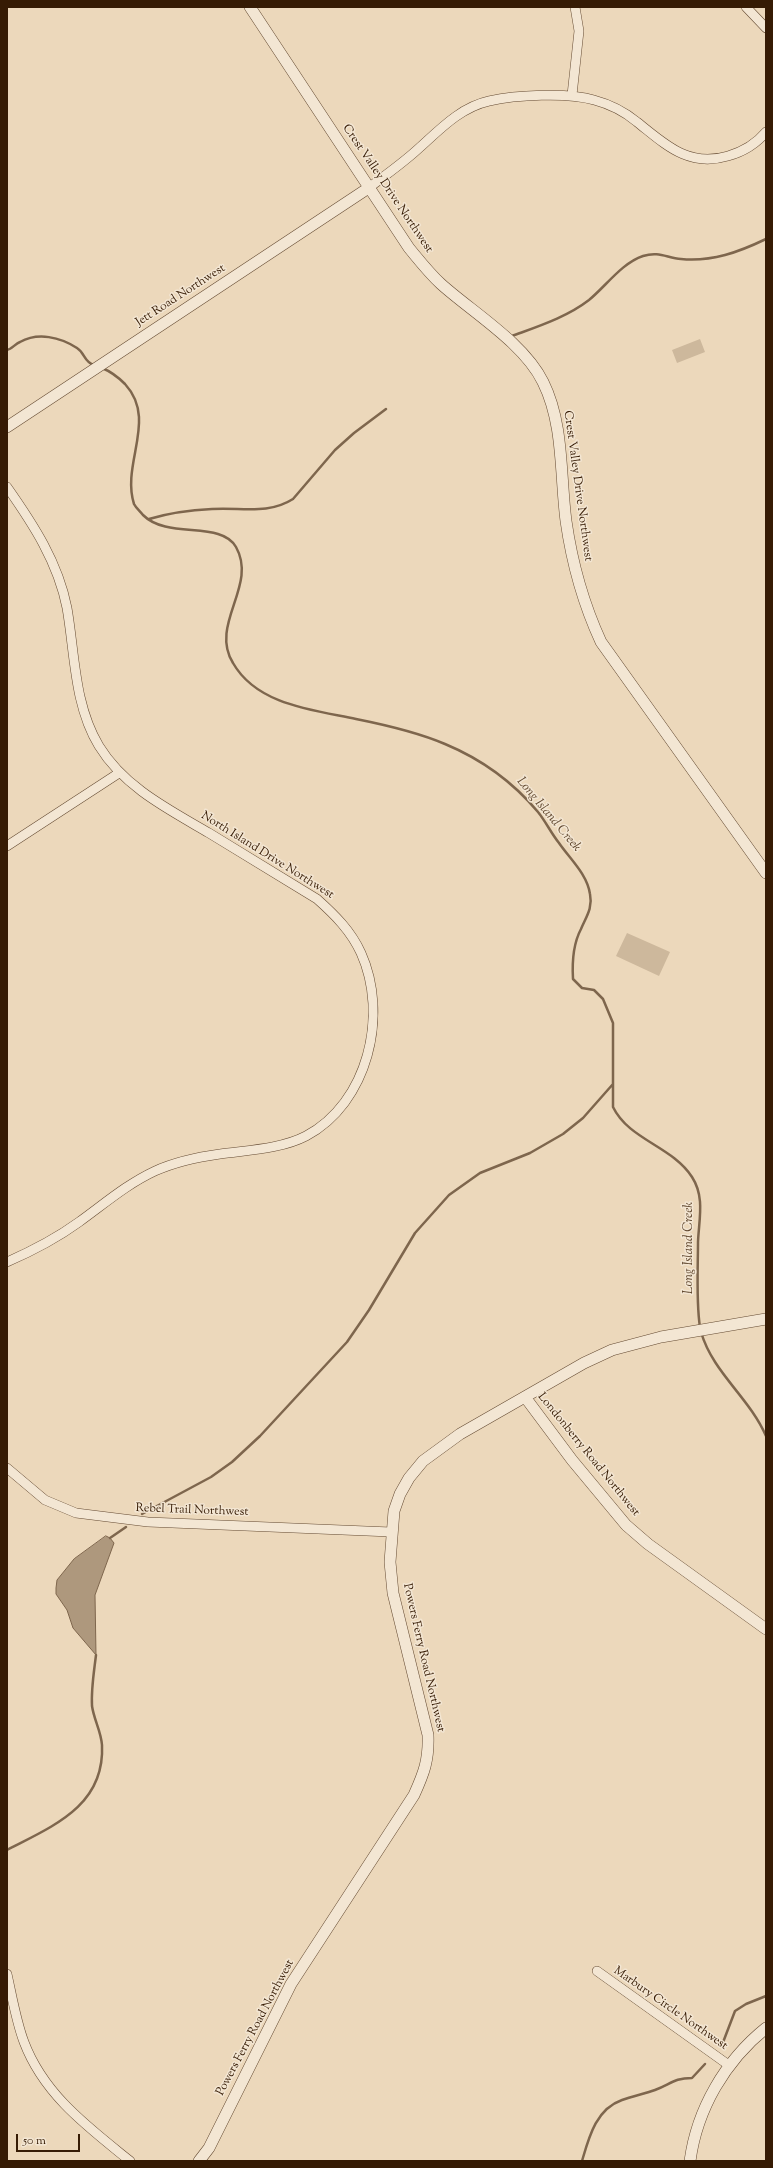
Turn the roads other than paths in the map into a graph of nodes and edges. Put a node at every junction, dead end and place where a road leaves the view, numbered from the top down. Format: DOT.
graph roads {
  1 [pos="250,7"];
  2 [pos="575,7"];
  3 [pos="746,7"];
  4 [pos="766,28"];
  5 [pos="572,95"];
  6 [pos="766,132"];
  7 [pos="370,187"];
  8 [pos="7,427"];
  9 [pos="7,487"];
  10 [pos="119,773"];
  11 [pos="7,846"];
  12 [pos="766,873"];
  13 [pos="7,1262"];
  14 [pos="766,1320"];
  15 [pos="525,1397"];
  16 [pos="7,1468"];
  17 [pos="391,1532"];
  18 [pos="766,1629"];
  19 [pos="597,1971"];
  20 [pos="7,1974"];
  21 [pos="766,2028"];
  22 [pos="730,2066"];
  23 [pos="130,2161"];
  24 [pos="199,2161"];
  25 [pos="690,2161"];
  1 -- 7 [label="street, Crest Valley Drive Northwest"];
  2 -- 5 [label="street"];
  3 -- 4 [label="street"];
  5 -- 6 [label="street"];
  5 -- 7 [label="street"];
  7 -- 8 [label="street, Jett Road Northwest"];
  7 -- 12 [label="street, Crest Valley Drive Northwest"];
  9 -- 10 [label="street, North Island Drive Northwest"];
  10 -- 11 [label="street"];
  10 -- 13 [label="street, North Island Drive Northwest"];
  14 -- 15 [label="street, Powers Ferry Road Northwest"];
  15 -- 17 [label="street, Powers Ferry Road Northwest"];
  15 -- 18 [label="street, Londonberry Road Northwest"];
  16 -- 17 [label="street, Rebel Trail Northwest"];
  17 -- 24 [label="street, Powers Ferry Road Northwest"];
  19 -- 22 [label="street, Marbury Circle Northwest"];
  20 -- 23 [label="street"];
  21 -- 22 [label="street"];
  22 -- 25 [label="street"];
}
